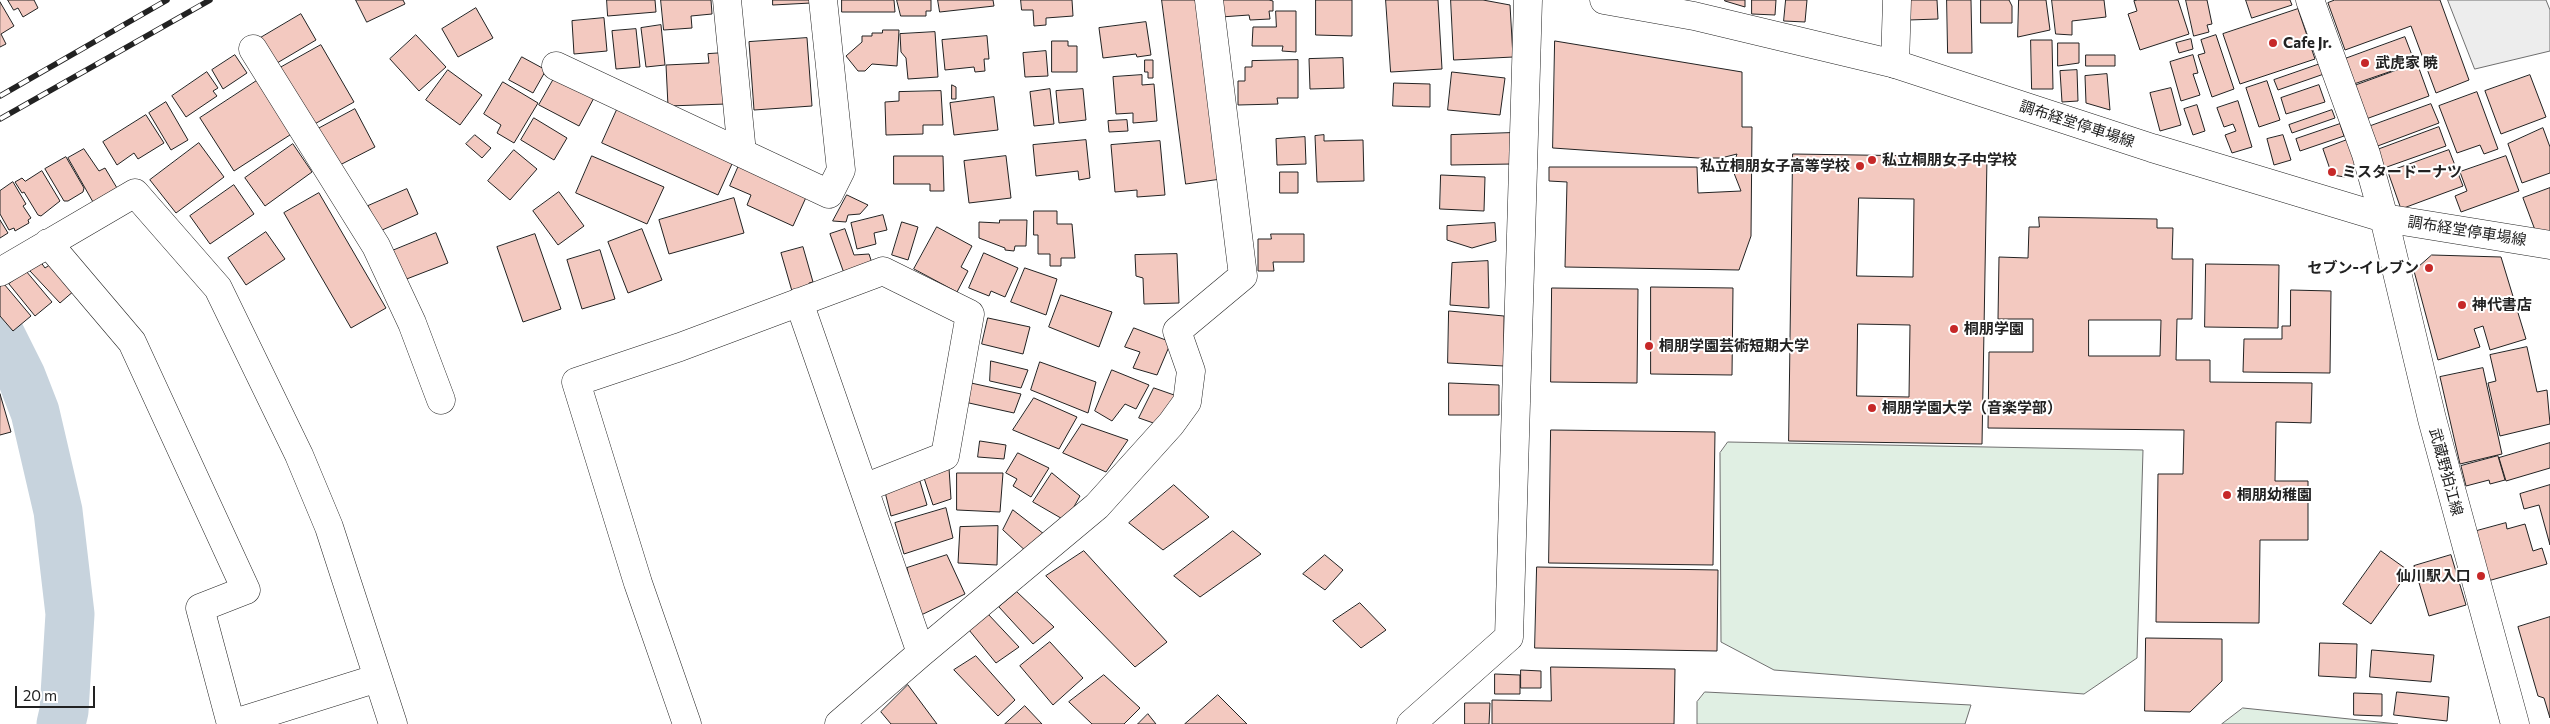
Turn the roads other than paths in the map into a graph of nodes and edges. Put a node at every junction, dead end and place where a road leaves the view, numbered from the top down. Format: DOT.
graph roads {
  1 [pos="727,0"];
  2 [pos="822,0"];
  3 [pos="1209,0"];
  4 [pos="1528,0"];
  5 [pos="1604,0"];
  6 [pos="1897,0"];
  7 [pos="2310,0"];
  8 [pos="252,49"];
  9 [pos="1895,64"];
  10 [pos="556,66"];
  11 [pos="742,153"];
  12 [pos="2384,218"];
  13 [pos="48,243"];
  14 [pos="2550,245"];
  15 [pos="0,272"];
  16 [pos="799,302"];
  17 [pos="441,400"];
  18 [pos="864,488"];
  19 [pos="920,652"];
  20 [pos="378,678"];
  21 [pos="394,724"];
  22 [pos="687,724"];
  23 [pos="839,724"];
  24 [pos="1411,724"];
  25 [pos="2515,724"];
  1 -- 11 [label="street"];
  2 -- 11 [label="street"];
  3 -- 19 [label="street"];
  4 -- 24 [label="street"];
  5 -- 9 [label="street, 調布経堂停車場線"];
  6 -- 9 [label="street"];
  7 -- 12 [label="street, 武蔵野狛江線"];
  8 -- 17 [label="street"];
  9 -- 12 [label="street, 調布経堂停車場線"];
  10 -- 11 [label="street"];
  12 -- 14 [label="street, 調布経堂停車場線"];
  12 -- 25 [label="street, 武蔵野狛江線"];
  13 -- 15 [label="street"];
  13 -- 20 [label="street"];
  13 -- 20 [label="street"];
  16 -- 18 [label="street"];
  16 -- 18 [label="street"];
  16 -- 22 [label="street"];
  18 -- 19 [label="street"];
  19 -- 23 [label="street"];
  20 -- 21 [label="street"];
}
